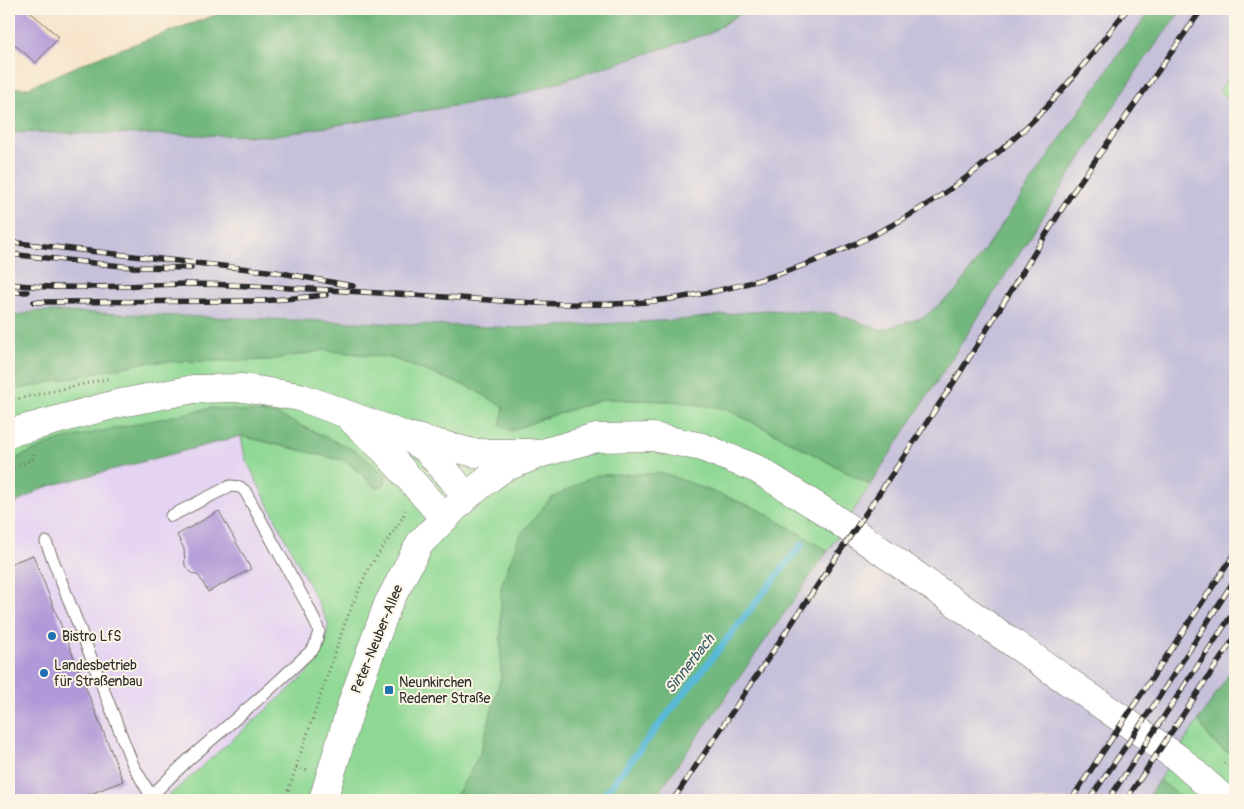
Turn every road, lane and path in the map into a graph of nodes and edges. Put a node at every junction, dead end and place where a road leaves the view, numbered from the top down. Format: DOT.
graph roads {
  1 [pos="450,9"];
  2 [pos="478,9"];
  3 [pos="345,414"];
  4 [pos="9,433"];
  5 [pos="403,434"];
  6 [pos="542,453"];
  7 [pos="466,497"];
  8 [pos="406,509"];
  9 [pos="171,516"];
  10 [pos="444,518"];
  11 [pos="46,542"];
  12 [pos="1229,789"];
  13 [pos="148,798"];
  14 [pos="164,800"];
  15 [pos="285,800"];
  16 [pos="323,800"];
  1 -- 2 [label="path"];
  3 -- 4 [label="main road"];
  3 -- 5 [label="main road"];
  3 -- 10 [label="main road"];
  5 -- 6 [label="main road"];
  5 -- 7 [label="main road"];
  6 -- 7 [label="main road, Peter-Neuber-Allee"];
  6 -- 12 [label="main road"];
  7 -- 10 [label="main road, Peter-Neuber-Allee"];
  8 -- 15 [label="path"];
  9 -- 13 [label="lane"];
  10 -- 16 [label="main road, Peter-Neuber-Allee"];
  11 -- 13 [label="lane"];
  13 -- 14 [label="lane"];
}
